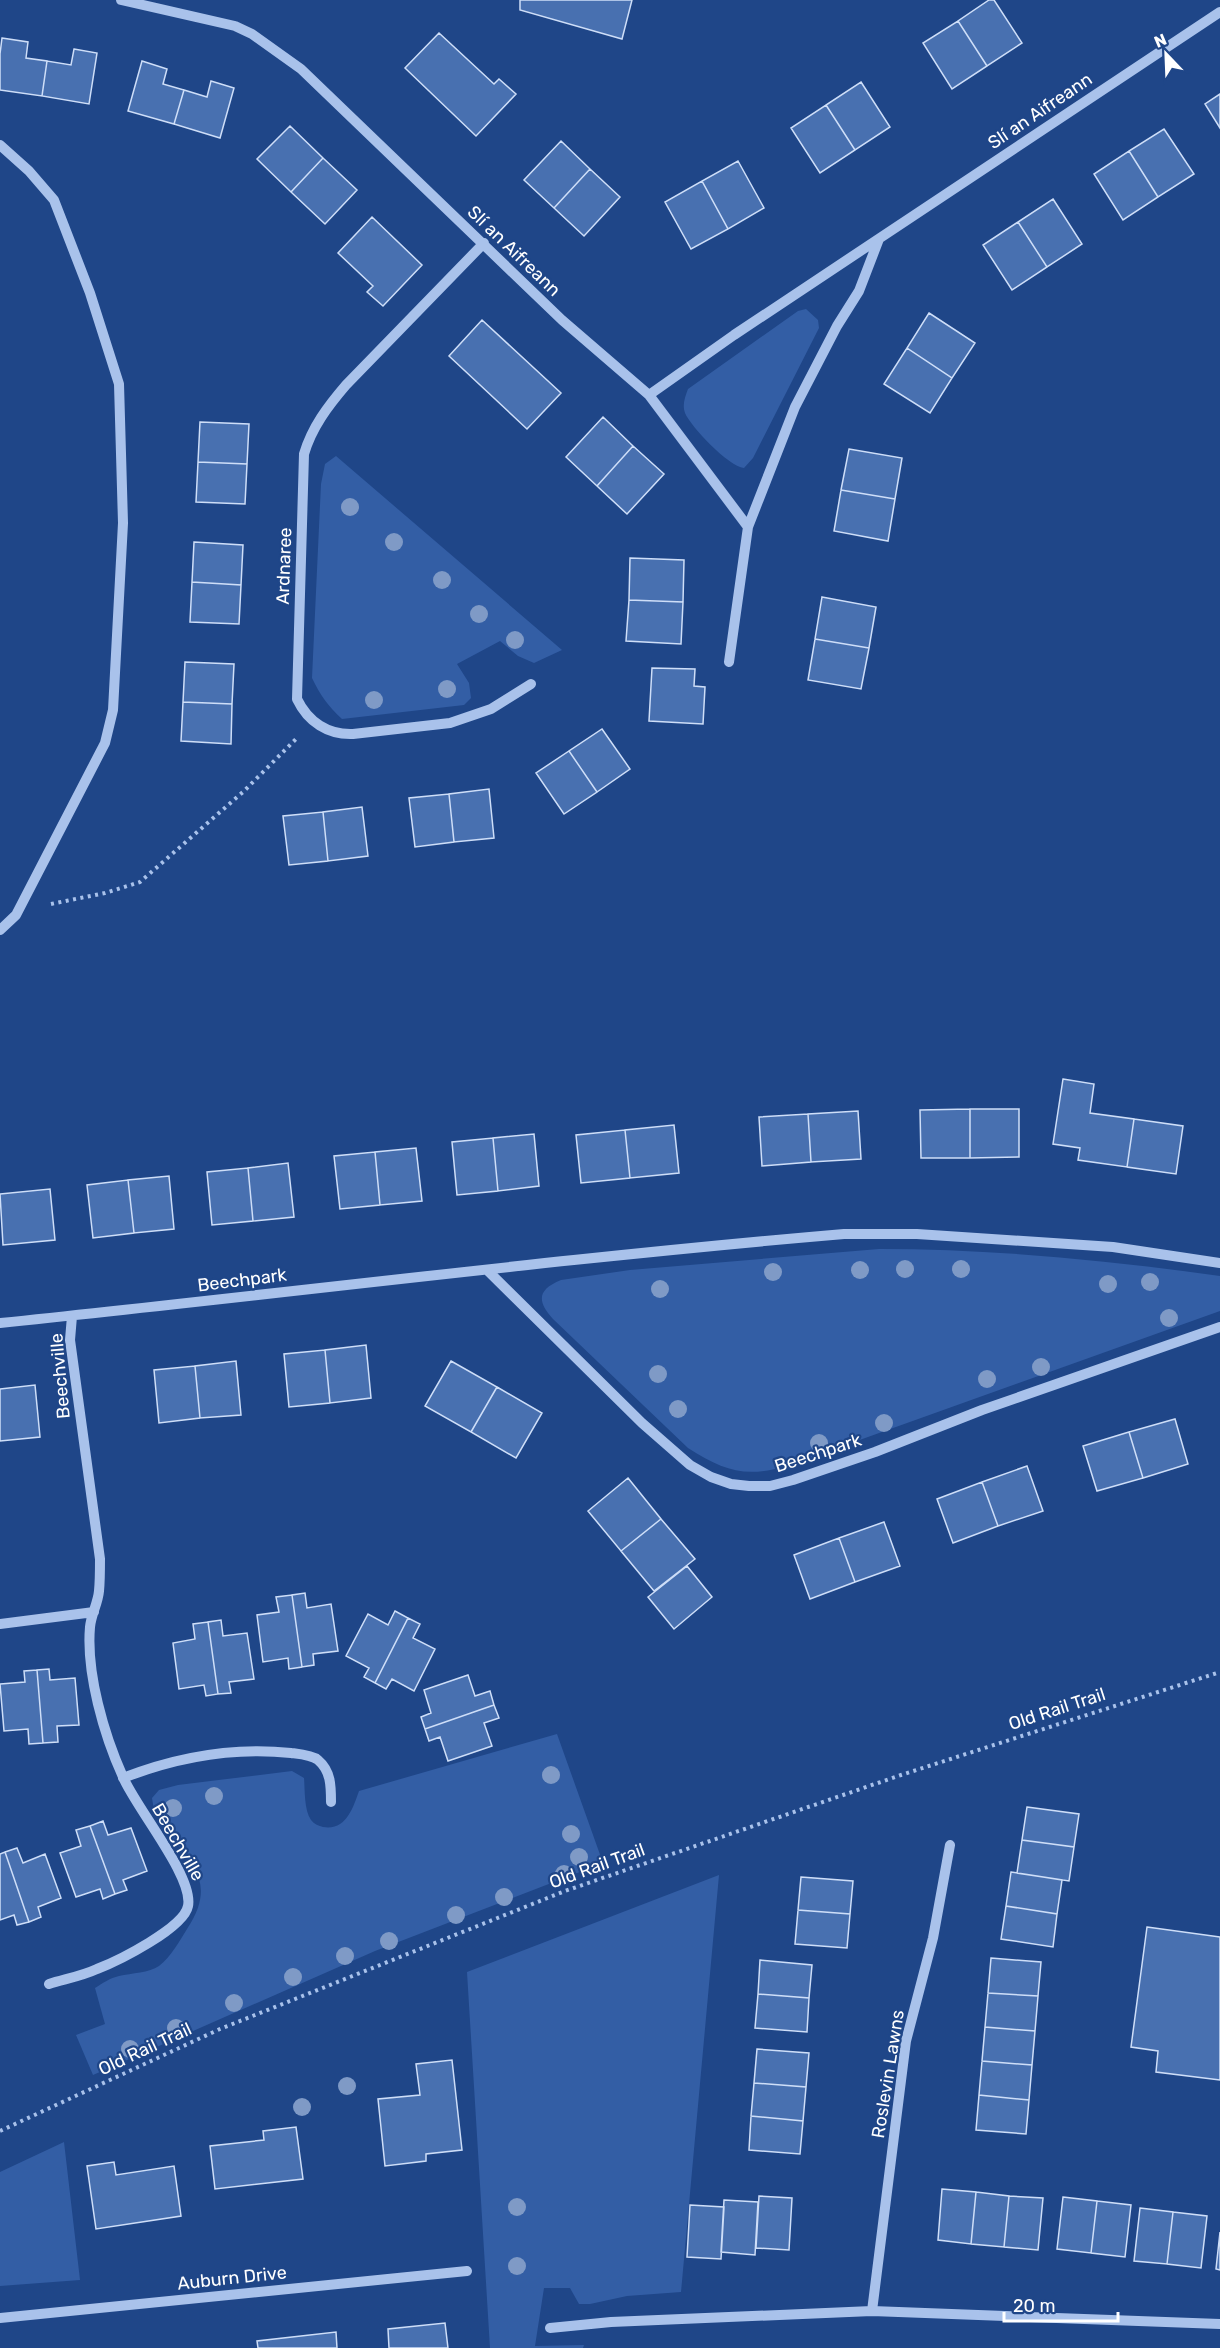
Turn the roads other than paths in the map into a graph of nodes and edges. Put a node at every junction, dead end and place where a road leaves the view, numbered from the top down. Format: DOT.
graph roads {
  1 [pos="121,0"];
  2 [pos="1220,12"];
  3 [pos="0,145"];
  4 [pos="879,239"];
  5 [pos="484,243"];
  6 [pos="649,395"];
  7 [pos="748,527"];
  8 [pos="729,662"];
  9 [pos="531,684"];
  10 [pos="0,930"];
  11 [pos="1220,1263"];
  12 [pos="488,1271"];
  13 [pos="72,1316"];
  14 [pos="0,1323"];
  15 [pos="1220,1327"];
  16 [pos="94,1611"];
  17 [pos="0,1624"];
  18 [pos="123,1778"];
  19 [pos="331,1802"];
  20 [pos="950,1845"];
  21 [pos="49,1984"];
  22 [pos="467,2271"];
  23 [pos="872,2311"];
  24 [pos="0,2318"];
  25 [pos="1220,2324"];
  26 [pos="550,2328"];
  1 -- 5 [label="street, Slí an Aifreann"];
  2 -- 4 [label="street, Slí an Aifreann"];
  3 -- 10 [label="street"];
  4 -- 6 [label="street, Slí an Aifreann"];
  4 -- 7 [label="street"];
  5 -- 6 [label="street, Slí an Aifreann"];
  5 -- 9 [label="street, Ardnaree"];
  6 -- 7 [label="street"];
  7 -- 8 [label="street"];
  11 -- 12 [label="street, Beechpark"];
  12 -- 13 [label="street, Beechpark"];
  12 -- 15 [label="street, Beechpark"];
  13 -- 14 [label="street, Beechpark"];
  13 -- 16 [label="street, Beechville"];
  16 -- 17 [label="street"];
  16 -- 18 [label="street, Beechville"];
  18 -- 19 [label="street"];
  18 -- 21 [label="street, Beechville"];
  20 -- 23 [label="street, Roslevin Lawns"];
  22 -- 24 [label="street, Auburn Drive"];
  23 -- 25 [label="street"];
  23 -- 26 [label="street"];
}
